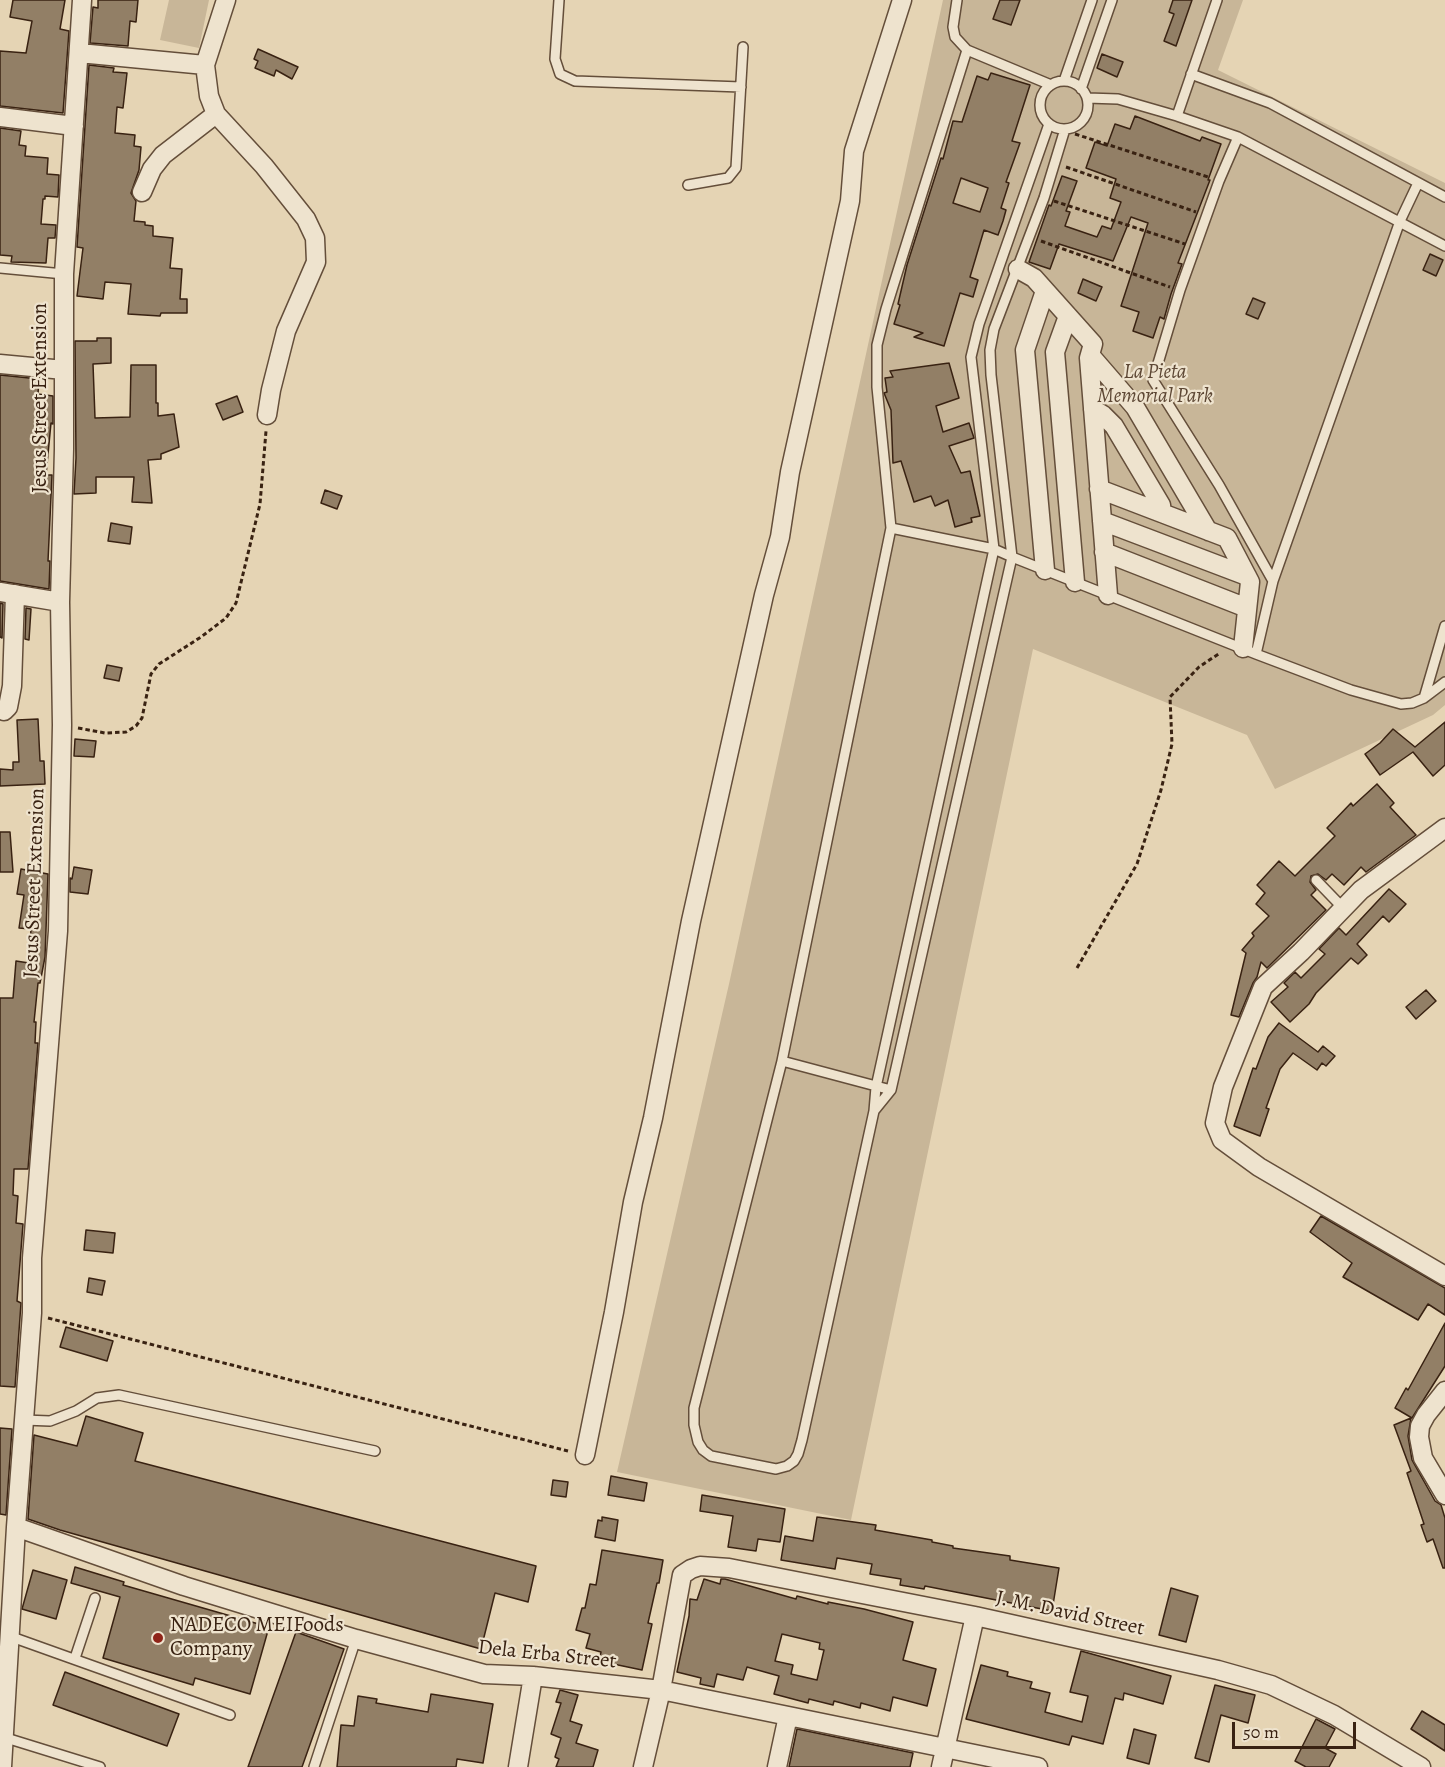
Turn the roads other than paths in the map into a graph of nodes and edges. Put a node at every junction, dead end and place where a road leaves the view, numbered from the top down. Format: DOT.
graph roads {
  1 [pos="82,0"];
  2 [pos="226,0"];
  3 [pos="559,0"];
  4 [pos="902,0"];
  5 [pos="957,0"];
  6 [pos="1092,0"];
  7 [pos="1112,0"];
  8 [pos="1216,0"];
  9 [pos="743,47"];
  10 [pos="967,50"];
  11 [pos="79,53"];
  12 [pos="205,65"];
  13 [pos="1191,74"];
  14 [pos="1064,81"];
  15 [pos="1051,86"];
  16 [pos="741,87"];
  17 [pos="1084,93"];
  18 [pos="216,114"];
  19 [pos="1177,116"];
  20 [pos="0,117"];
  21 [pos="1049,124"];
  22 [pos="74,126"];
  23 [pos="1065,130"];
  24 [pos="1238,136"];
  25 [pos="1418,183"];
  26 [pos="688,185"];
  27 [pos="142,192"];
  28 [pos="1445,197"];
  29 [pos="1400,221"];
  30 [pos="1445,246"];
  31 [pos="0,268"];
  32 [pos="1018,269"];
  33 [pos="64,274"];
  34 [pos="1045,291"];
  35 [pos="1068,316"];
  36 [pos="1090,355"];
  37 [pos="971,357"];
  38 [pos="990,357"];
  39 [pos="0,364"];
  40 [pos="64,370"];
  41 [pos="1093,409"];
  42 [pos="267,416"];
  43 [pos="1097,459"];
  44 [pos="1099,489"];
  45 [pos="1124,498"];
  46 [pos="1162,513"];
  47 [pos="1102,520"];
  48 [pos="891,528"];
  49 [pos="1208,531"];
  50 [pos="994,549"];
  51 [pos="1104,552"];
  52 [pos="1012,557"];
  53 [pos="1045,570"];
  54 [pos="1247,576"];
  55 [pos="1273,581"];
  56 [pos="1075,582"];
  57 [pos="7,593"];
  58 [pos="1108,595"];
  59 [pos="60,602"];
  60 [pos="1247,608"];
  61 [pos="1445,626"];
  62 [pos="1244,649"];
  63 [pos="1445,682"];
  64 [pos="1425,698"];
  65 [pos="4,711"];
  66 [pos="1445,828"];
  67 [pos="1316,880"];
  68 [pos="1344,909"];
  69 [pos="782,1061"];
  70 [pos="876,1087"];
  71 [pos="891,1090"];
  72 [pos="874,1111"];
  73 [pos="1445,1276"];
  74 [pos="1445,1391"];
  75 [pos="24,1420"];
  76 [pos="375,1451"];
  77 [pos="585,1455"];
  78 [pos="1445,1495"];
  79 [pos="16,1527"];
  80 [pos="95,1598"];
  81 [pos="975,1617"];
  82 [pos="9,1636"];
  83 [pos="356,1639"];
  84 [pos="75,1658"];
  85 [pos="533,1676"];
  86 [pos="661,1690"];
  87 [pos="230,1715"];
  88 [pos="788,1716"];
  89 [pos="3,1737"];
  90 [pos="946,1748"];
  91 [pos="2,1767"];
  92 [pos="100,1767"];
  93 [pos="314,1767"];
  94 [pos="518,1767"];
  95 [pos="643,1767"];
  96 [pos="777,1767"];
  97 [pos="941,1767"];
  98 [pos="1038,1767"];
  99 [pos="1421,1767"];
  1 -- 11 [label="street, Jesus Street Extension"];
  2 -- 12 [label="street"];
  3 -- 16 [label="lane"];
  4 -- 77 [label="street"];
  5 -- 10 [label="lane"];
  6 -- 14 [label="lane"];
  7 -- 17 [label="lane"];
  8 -- 13 [label="lane"];
  9 -- 16 [label="lane"];
  10 -- 15 [label="lane"];
  10 -- 48 [label="lane"];
  11 -- 12 [label="street"];
  11 -- 22 [label="street, Jesus Street Extension"];
  12 -- 18 [label="street"];
  13 -- 19 [label="lane"];
  13 -- 25 [label="lane"];
  14 -- 15 [label="lane"];
  14 -- 17 [label="lane"];
  15 -- 21 [label="lane"];
  16 -- 26 [label="lane"];
  17 -- 19 [label="lane"];
  17 -- 23 [label="lane"];
  18 -- 27 [label="street"];
  18 -- 42 [label="street"];
  19 -- 24 [label="lane"];
  20 -- 22 [label="street"];
  21 -- 23 [label="lane"];
  21 -- 37 [label="lane"];
  22 -- 33 [label="street, Jesus Street Extension"];
  23 -- 32 [label="lane"];
  24 -- 29 [label="lane"];
  24 -- 55 [label="lane"];
  25 -- 28 [label="lane"];
  25 -- 29 [label="lane"];
  29 -- 30 [label="lane"];
  29 -- 55 [label="lane"];
  31 -- 33 [label="lane"];
  32 -- 34 [label="street"];
  32 -- 38 [label="lane"];
  33 -- 40 [label="street, Jesus Street Extension"];
  34 -- 35 [label="street"];
  34 -- 53 [label="street"];
  35 -- 36 [label="street"];
  35 -- 56 [label="street"];
  36 -- 41 [label="street"];
  36 -- 49 [label="street"];
  37 -- 38 [label="lane"];
  37 -- 50 [label="lane"];
  38 -- 52 [label="lane"];
  39 -- 40 [label="street"];
  40 -- 59 [label="street, Jesus Street Extension"];
  41 -- 43 [label="street"];
  41 -- 46 [label="street"];
  43 -- 44 [label="street"];
  43 -- 45 [label="street"];
  44 -- 45 [label="street"];
  44 -- 47 [label="street"];
  45 -- 46 [label="street"];
  46 -- 49 [label="street"];
  47 -- 51 [label="street"];
  47 -- 54 [label="street"];
  48 -- 50 [label="lane"];
  48 -- 69 [label="lane"];
  49 -- 54 [label="street"];
  50 -- 52 [label="lane"];
  50 -- 70 [label="lane"];
  51 -- 58 [label="street"];
  51 -- 60 [label="street"];
  52 -- 53 [label="lane"];
  52 -- 71 [label="lane"];
  53 -- 56 [label="lane"];
  54 -- 60 [label="street"];
  55 -- 62 [label="lane"];
  56 -- 58 [label="lane"];
  57 -- 59 [label="street"];
  57 -- 65 [label="street"];
  58 -- 62 [label="lane"];
  59 -- 75 [label="street, Jesus Street Extension"];
  60 -- 62 [label="street"];
  61 -- 64 [label="lane"];
  62 -- 64 [label="lane"];
  63 -- 64 [label="lane"];
  66 -- 68 [label="street"];
  67 -- 68 [label="lane"];
  68 -- 73 [label="street"];
  69 -- 70 [label="lane"];
  69 -- 72 [label="lane"];
  70 -- 71 [label="lane"];
  70 -- 72 [label="lane"];
  71 -- 72 [label="lane"];
  74 -- 78 [label="street"];
  75 -- 76 [label="lane"];
  75 -- 79 [label="street, Jesus Street Extension"];
  79 -- 82 [label="street, Jesus Street Extension"];
  79 -- 83 [label="street, Dela Erba Street"];
  80 -- 84 [label="lane"];
  81 -- 86 [label="street, J. M. David Street"];
  81 -- 90 [label="street"];
  81 -- 99 [label="street, J. M. David Street"];
  82 -- 84 [label="lane"];
  82 -- 89 [label="street, Jesus Street Extension"];
  83 -- 85 [label="street, Dela Erba Street"];
  83 -- 93 [label="lane"];
  84 -- 87 [label="lane"];
  85 -- 86 [label="street, Dela Erba Street"];
  85 -- 94 [label="street"];
  86 -- 88 [label="street, Dela Erba Street"];
  86 -- 95 [label="street"];
  88 -- 90 [label="street, Dela Erba Street"];
  88 -- 96 [label="street"];
  89 -- 91 [label="street, Jesus Street Extension"];
  89 -- 92 [label="lane"];
  90 -- 97 [label="street"];
  90 -- 98 [label="street, Dela Erba Street"];
}
